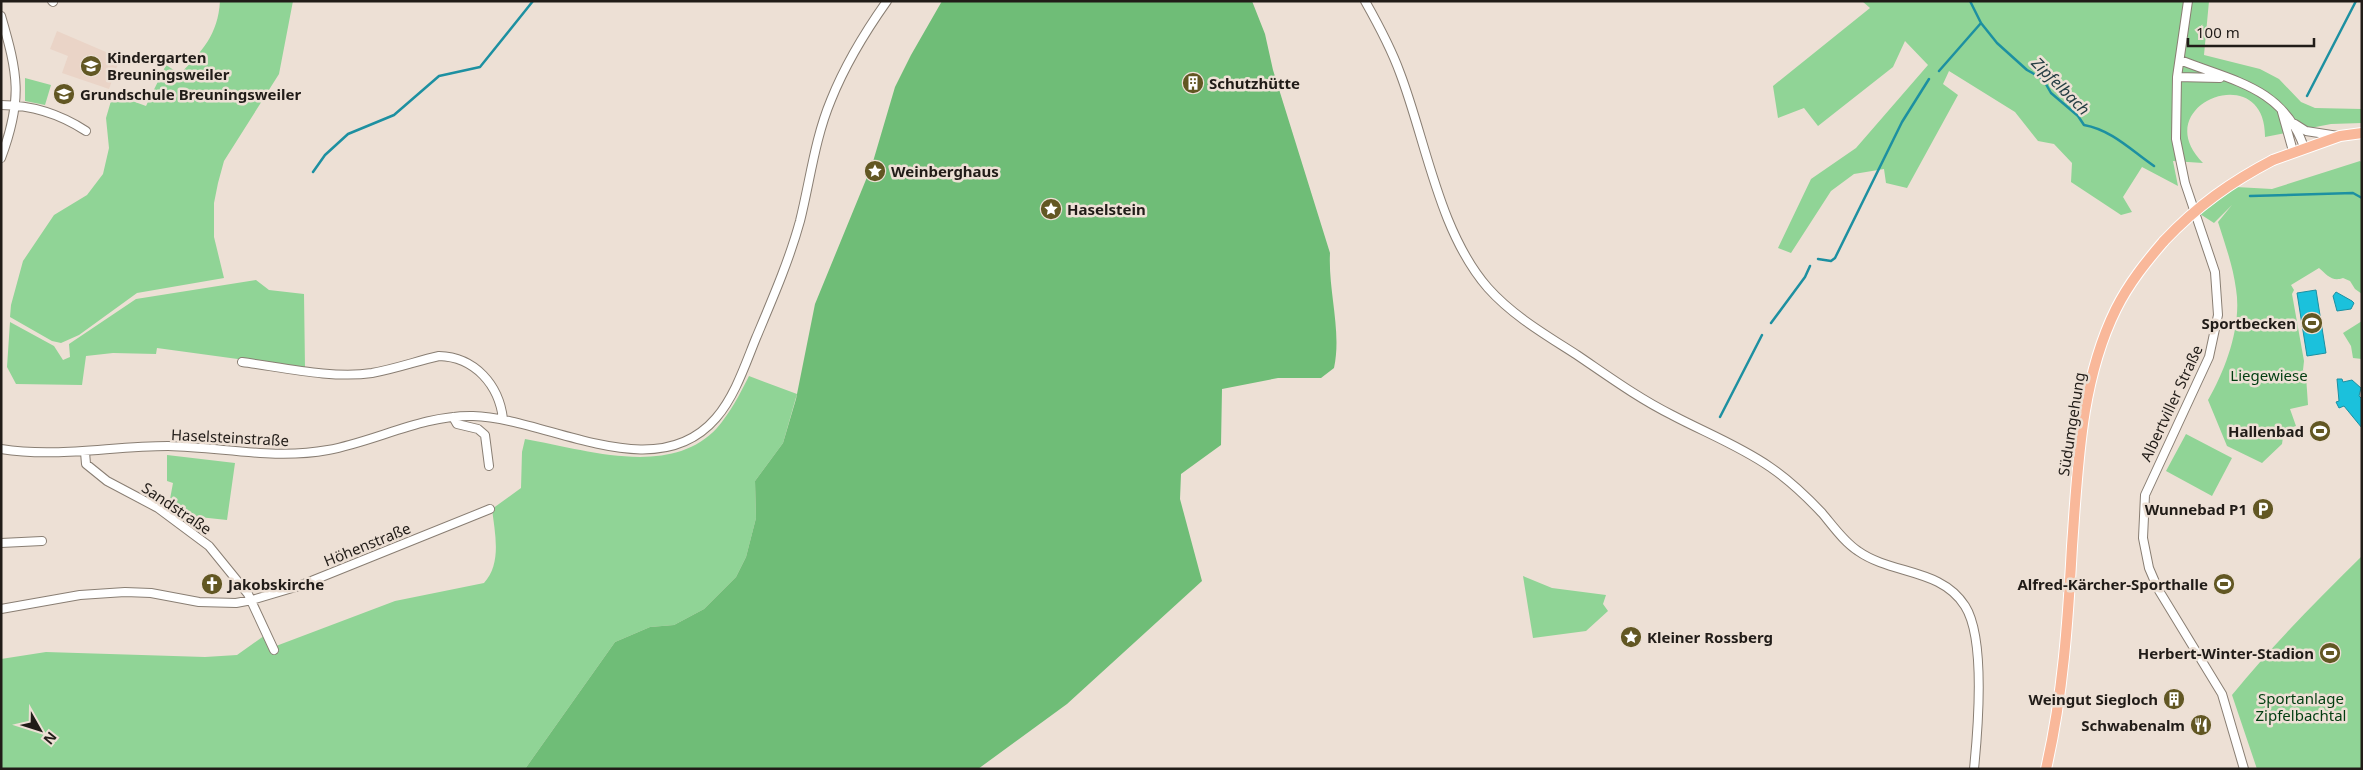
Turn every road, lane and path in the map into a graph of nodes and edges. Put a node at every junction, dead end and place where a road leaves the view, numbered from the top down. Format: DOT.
graph roads {
  1 [pos="887,1"];
  2 [pos="1364,1"];
  3 [pos="2188,1"];
  4 [pos="1,16"];
  5 [pos="2180,60"];
  6 [pos="2177,77"];
  7 [pos="2227,78"];
  8 [pos="16,104"];
  9 [pos="1,105"];
  10 [pos="2280,108"];
  11 [pos="2294,123"];
  12 [pos="86,131"];
  13 [pos="2362,133"];
  14 [pos="2340,136"];
  15 [pos="2304,147"];
  16 [pos="2293,151"];
  17 [pos="1,158"];
  18 [pos="242,362"];
  19 [pos="453,417"];
  20 [pos="503,419"];
  21 [pos="1,449"];
  22 [pos="85,452"];
  23 [pos="489,466"];
  24 [pos="490,509"];
  25 [pos="42,541"];
  26 [pos="1,543"];
  27 [pos="252,600"];
  28 [pos="1,609"];
  29 [pos="274,650"];
  30 [pos="1974,769"];
  31 [pos="2046,769"];
  32 [pos="2244,769"];
  1 -- 20 [label="street, Haselsteinstraße"];
  2 -- 30 [label="street"];
  3 -- 5 [label="street, Albertviller Straße"];
  4 -- 8 [label="street"];
  5 -- 6 [label="street, Albertviller Straße"];
  5 -- 7 [label="street"];
  6 -- 7 [label="street"];
  6 -- 32 [label="street, Albertviller Straße"];
  7 -- 10 [label="street"];
  8 -- 9 [label="street"];
  8 -- 12 [label="street"];
  8 -- 17 [label="street"];
  10 -- 11 [label="street"];
  10 -- 16 [label="street"];
  11 -- 14 [label="street"];
  11 -- 15 [label="street"];
  13 -- 14 [label="main road, Südumgehung"];
  14 -- 15 [label="main road, Südumgehung"];
  15 -- 16 [label="main road, Südumgehung"];
  16 -- 31 [label="main road, Südumgehung, bridge"];
  18 -- 20 [label="street"];
  19 -- 20 [label="street, Haselsteinstraße"];
  19 -- 22 [label="street, Haselsteinstraße"];
  19 -- 23 [label="street"];
  21 -- 22 [label="street, Haselsteinstraße"];
  22 -- 27 [label="street, Sandstraße"];
  24 -- 27 [label="street, Höhenstraße"];
  25 -- 26 [label="street"];
  27 -- 28 [label="street, Höhenstraße"];
  27 -- 29 [label="street, Sandstraße"];
}
